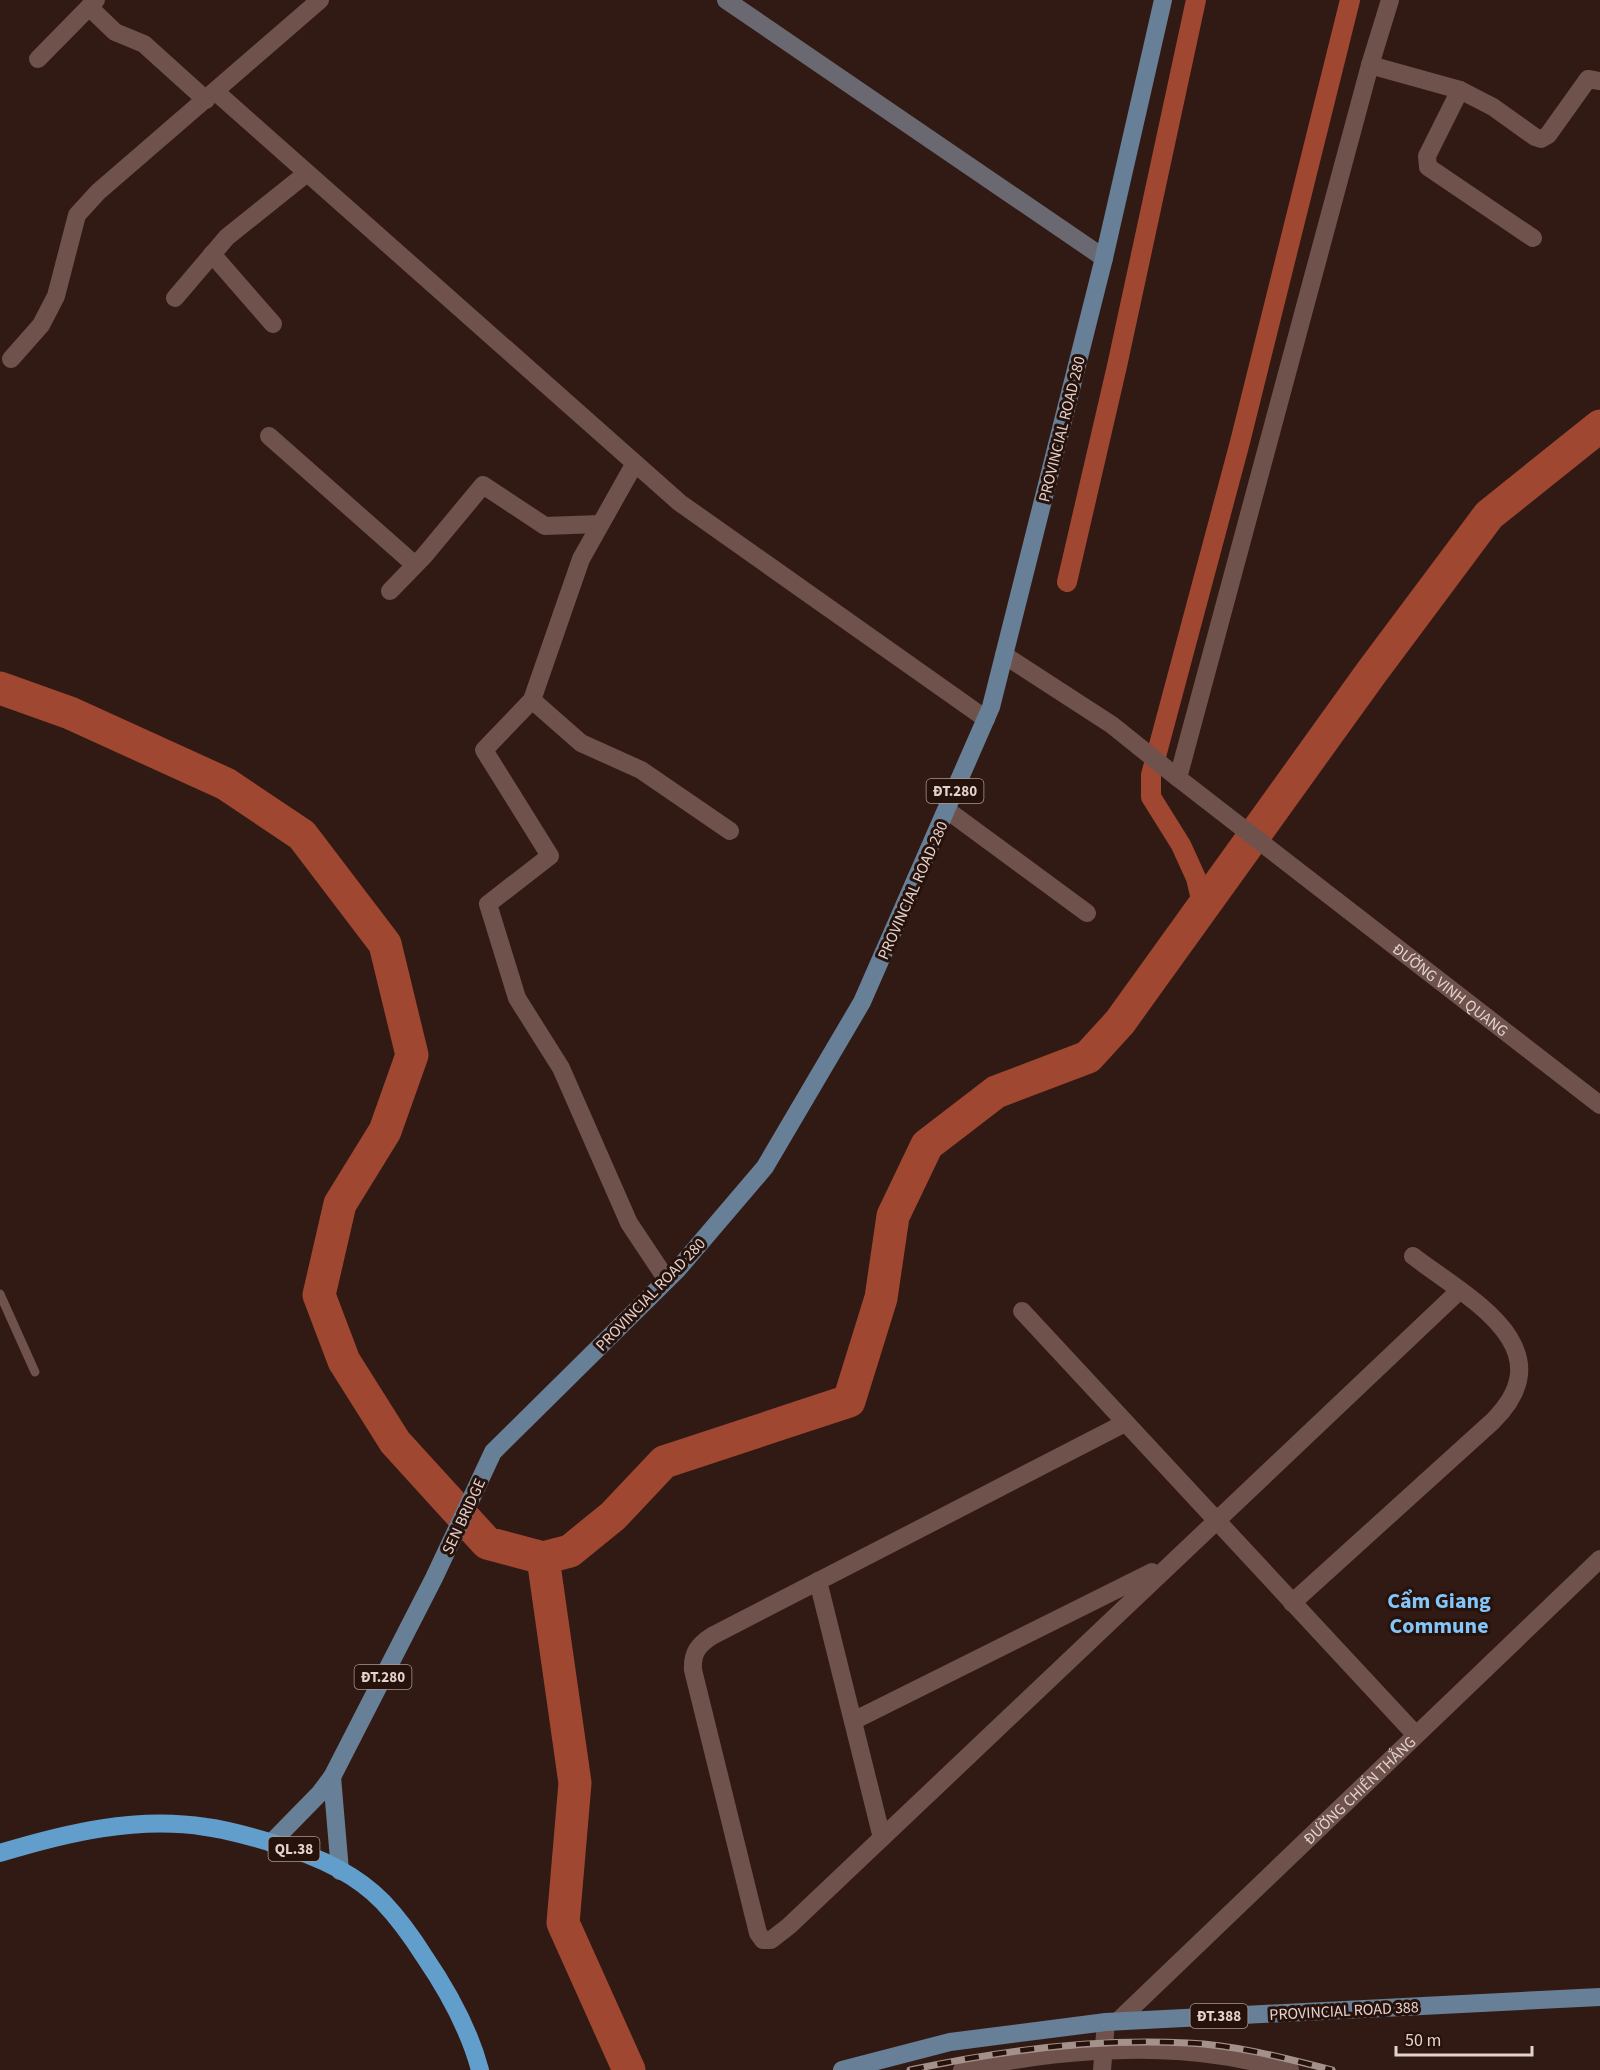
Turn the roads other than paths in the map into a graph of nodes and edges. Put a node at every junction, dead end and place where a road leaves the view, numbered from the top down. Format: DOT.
graph roads {
  1 [pos="320,0"];
  2 [pos="726,0"];
  3 [pos="1163,0"];
  4 [pos="1390,0"];
  5 [pos="93,4"];
  6 [pos="38,59"];
  7 [pos="1370,65"];
  8 [pos="1600,81"];
  9 [pos="1460,90"];
  10 [pos="211,96"];
  11 [pos="307,173"];
  12 [pos="1533,238"];
  13 [pos="212,254"];
  14 [pos="1104,258"];
  15 [pos="175,298"];
  16 [pos="273,324"];
  17 [pos="11,359"];
  18 [pos="270,436"];
  19 [pos="635,463"];
  20 [pos="599,524"];
  21 [pos="415,565"];
  22 [pos="390,591"];
  23 [pos="1004,655"];
  24 [pos="532,700"];
  25 [pos="986,719"];
  26 [pos="1178,778"];
  27 [pos="947,810"];
  28 [pos="730,831"];
  29 [pos="1087,913"];
  30 [pos="1600,1105"];
  31 [pos="1413,1256"];
  32 [pos="667,1280"];
  33 [pos="1459,1291"];
  34 [pos="0,1294"];
  35 [pos="1022,1311"];
  36 [pos="35,1372"];
  37 [pos="1125,1423"];
  38 [pos="492,1454"];
  39 [pos="1215,1521"];
  40 [pos="1600,1559"];
  41 [pos="1171,1563"];
  42 [pos="818,1581"];
  43 [pos="1292,1603"];
  44 [pos="853,1721"];
  45 [pos="1415,1734"];
  46 [pos="332,1777"];
  47 [pos="882,1838"];
  48 [pos="271,1843"];
  49 [pos="0,1853"];
  50 [pos="340,1871"];
  51 [pos="1600,1997"];
  52 [pos="1112,2022"];
  53 [pos="1103,2061"];
  54 [pos="480,2070"];
  55 [pos="842,2070"];
  56 [pos="962,2070"];
  57 [pos="1290,2070"];
  1 -- 10 [label="street"];
  2 -- 14 [label="street"];
  3 -- 14 [label="main road, PROVINCIAL ROAD 280 / ĐT.280"];
  4 -- 7 [label="street"];
  5 -- 6 [label="street"];
  5 -- 10 [label="street"];
  7 -- 9 [label="street"];
  7 -- 26 [label="street"];
  8 -- 9 [label="street"];
  9 -- 12 [label="street"];
  10 -- 11 [label="street"];
  10 -- 17 [label="street"];
  11 -- 13 [label="street"];
  11 -- 19 [label="street"];
  13 -- 15 [label="street"];
  13 -- 16 [label="street"];
  14 -- 23 [label="main road, PROVINCIAL ROAD 280 / ĐT.280"];
  18 -- 21 [label="street"];
  19 -- 20 [label="street"];
  19 -- 25 [label="street"];
  20 -- 21 [label="street"];
  20 -- 24 [label="street"];
  21 -- 22 [label="street"];
  23 -- 25 [label="main road, PROVINCIAL ROAD 280 / ĐT.280"];
  23 -- 26 [label="street, ĐƯỜNG VINH QUANG"];
  24 -- 28 [label="street"];
  24 -- 32 [label="street"];
  25 -- 27 [label="main road, PROVINCIAL ROAD 280 / ĐT.280"];
  26 -- 30 [label="street, ĐƯỜNG VINH QUANG"];
  27 -- 29 [label="street"];
  27 -- 32 [label="main road, PROVINCIAL ROAD 280 / ĐT.280"];
  31 -- 33 [label="street"];
  32 -- 38 [label="main road, PROVINCIAL ROAD 280 / ĐT.280"];
  33 -- 39 [label="street"];
  33 -- 43 [label="street"];
  34 -- 36 [label="lane"];
  35 -- 37 [label="street"];
  37 -- 39 [label="street"];
  37 -- 42 [label="street"];
  38 -- 46 [label="main road, SEN BRIDGE / ĐT.280"];
  39 -- 41 [label="street"];
  39 -- 43 [label="street"];
  40 -- 45 [label="street, ĐƯỜNG CHIẾN THẮNG"];
  41 -- 44 [label="street"];
  41 -- 47 [label="street"];
  42 -- 44 [label="street"];
  42 -- 47 [label="street"];
  43 -- 45 [label="street"];
  44 -- 47 [label="street"];
  45 -- 52 [label="street, ĐƯỜNG CHIẾN THẮNG"];
  46 -- 48 [label="main road, ĐT.280"];
  46 -- 50 [label="main road"];
  48 -- 49 [label="highway, QL.38"];
  48 -- 50 [label="highway, QL.38"];
  50 -- 54 [label="highway, QL.38"];
  51 -- 52 [label="main road, PROVINCIAL ROAD 388 / ĐT.388"];
  52 -- 53 [label="street"];
  52 -- 55 [label="main road, PROVINCIAL ROAD 388 / ĐT.388"];
  53 -- 56 [label="street"];
  53 -- 57 [label="street"];
}
